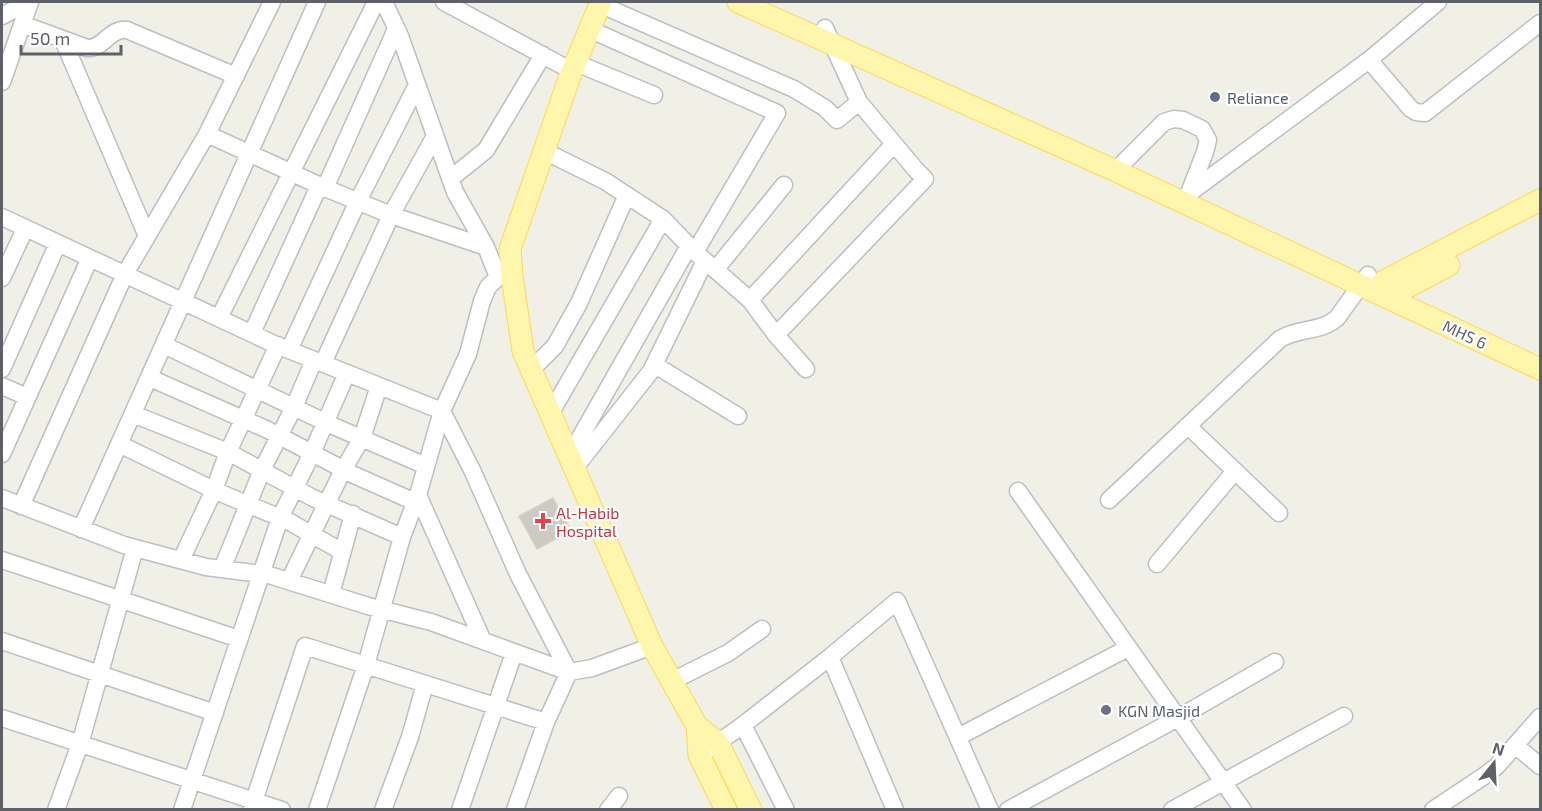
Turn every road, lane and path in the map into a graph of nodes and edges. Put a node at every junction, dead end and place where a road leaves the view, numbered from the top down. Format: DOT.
graph roads {
  1 [pos="30,2"];
  2 [pos="272,2"];
  3 [pos="317,2"];
  4 [pos="376,2"];
  5 [pos="384,2"];
  6 [pos="444,2"];
  7 [pos="738,2"];
  8 [pos="768,2"];
  9 [pos="1438,2"];
  10 [pos="600,3"];
  11 [pos="2,16"];
  12 [pos="1540,23"];
  13 [pos="22,24"];
  14 [pos="396,29"];
  15 [pos="589,29"];
  16 [pos="829,36"];
  17 [pos="63,40"];
  18 [pos="543,55"];
  19 [pos="1369,60"];
  20 [pos="574,67"];
  21 [pos="236,76"];
  22 [pos="2,82"];
  23 [pos="417,85"];
  24 [pos="654,94"];
  25 [pos="859,102"];
  26 [pos="207,134"];
  27 [pos="435,136"];
  28 [pos="894,144"];
  29 [pos="544,150"];
  30 [pos="249,153"];
  31 [pos="1123,163"];
  32 [pos="290,172"];
  33 [pos="450,179"];
  34 [pos="784,185"];
  35 [pos="322,187"];
  36 [pos="1188,194"];
  37 [pos="627,195"];
  38 [pos="1540,200"];
  39 [pos="358,201"];
  40 [pos="391,215"];
  41 [pos="1540,215"];
  42 [pos="2,217"];
  43 [pos="663,219"];
  44 [pos="25,229"];
  45 [pos="147,236"];
  46 [pos="58,243"];
  47 [pos="486,247"];
  48 [pos="701,257"];
  49 [pos="90,258"];
  50 [pos="504,271"];
  51 [pos="126,274"];
  52 [pos="2,278"];
  53 [pos="1380,287"];
  54 [pos="750,300"];
  55 [pos="184,302"];
  56 [pos="219,318"];
  57 [pos="252,333"];
  58 [pos="776,335"];
  59 [pos="164,345"];
  60 [pos="284,348"];
  61 [pos="1540,357"];
  62 [pos="318,362"];
  63 [pos="655,365"];
  64 [pos="2,369"];
  65 [pos="806,369"];
  66 [pos="1540,369"];
  67 [pos="531,370"];
  68 [pos="347,373"];
  69 [pos="150,378"];
  70 [pos="2,386"];
  71 [pos="379,386"];
  72 [pos="258,390"];
  73 [pos="27,397"];
  74 [pos="294,407"];
  75 [pos="442,411"];
  76 [pos="133,414"];
  77 [pos="550,414"];
  78 [pos="738,416"];
  79 [pos="245,420"];
  80 [pos="325,422"];
  81 [pos="1188,426"];
  82 [pos="280,436"];
  83 [pos="362,438"];
  84 [pos="119,444"];
  85 [pos="228,452"];
  86 [pos="312,453"];
  87 [pos="2,454"];
  88 [pos="572,463"];
  89 [pos="426,466"];
  90 [pos="262,470"];
  91 [pos="343,470"];
  92 [pos="1235,471"];
  93 [pos="294,488"];
  94 [pos="214,490"];
  95 [pos="1018,491"];
  96 [pos="2,498"];
  97 [pos="416,499"];
  98 [pos="1109,500"];
  99 [pos="326,503"];
  100 [pos="248,504"];
  101 [pos="21,506"];
  102 [pos="1279,513"];
  103 [pos="353,514"];
  104 [pos="280,518"];
  105 [pos="81,529"];
  106 [pos="311,534"];
  107 [pos="402,537"];
  108 [pos="135,548"];
  109 [pos="341,551"];
  110 [pos="2,560"];
  111 [pos="181,560"];
  112 [pos="1157,564"];
  113 [pos="222,569"];
  114 [pos="262,573"];
  115 [pos="289,581"];
  116 [pos="331,594"];
  117 [pos="121,599"];
  118 [pos="383,610"];
  119 [pos="762,629"];
  120 [pos="239,639"];
  121 [pos="2,641"];
  122 [pos="483,641"];
  123 [pos="652,646"];
  124 [pos="1128,648"];
  125 [pos="514,653"];
  126 [pos="830,657"];
  127 [pos="1275,662"];
  128 [pos="366,665"];
  129 [pos="569,672"];
  130 [pos="100,674"];
  131 [pos="672,681"];
  132 [pos="425,684"];
  133 [pos="495,706"];
  134 [pos="215,713"];
  135 [pos="1344,716"];
  136 [pos="1540,717"];
  137 [pos="2,718"];
  138 [pos="1178,718"];
  139 [pos="546,722"];
  140 [pos="743,725"];
  141 [pos="697,726"];
  142 [pos="958,737"];
  143 [pos="718,743"];
  144 [pos="80,744"];
  145 [pos="1515,745"];
  146 [pos="699,755"];
  147 [pos="1540,766"];
  148 [pos="192,781"];
  149 [pos="1221,781"];
  150 [pos="619,796"];
  151 [pos="252,805"];
  152 [pos="1441,808"];
  153 [pos="56,810"];
  154 [pos="182,810"];
  155 [pos="282,810"];
  156 [pos="317,810"];
  157 [pos="383,810"];
  158 [pos="460,810"];
  159 [pos="515,810"];
  160 [pos="608,810"];
  161 [pos="726,810"];
  162 [pos="751,810"];
  163 [pos="786,810"];
  164 [pos="895,810"];
  165 [pos="990,810"];
  166 [pos="1008,810"];
  167 [pos="1172,810"];
  168 [pos="1243,810"];
  1 -- 11 [label="street"];
  1 -- 13 [label="street"];
  2 -- 21 [label="street"];
  3 -- 30 [label="street"];
  4 -- 32 [label="street"];
  5 -- 14 [label="street"];
  6 -- 18 [label="street"];
  7 -- 16 [label="main road"];
  8 -- 16 [label="main road"];
  9 -- 19 [label="street"];
  10 -- 15 [label="main road"];
  10 -- 25 [label="street"];
  12 -- 19 [label="street"];
  13 -- 17 [label="street"];
  13 -- 22 [label="street"];
  14 -- 23 [label="street"];
  14 -- 35 [label="street"];
  15 -- 20 [label="main road"];
  15 -- 48 [label="street"];
  16 -- 25 [label="street"];
  16 -- 31 [label="main road"];
  16 -- 53 [label="main road"];
  17 -- 21 [label="street"];
  17 -- 45 [label="street"];
  18 -- 20 [label="street"];
  18 -- 33 [label="street"];
  19 -- 36 [label="street"];
  20 -- 24 [label="street"];
  20 -- 29 [label="main road"];
  21 -- 26 [label="street"];
  23 -- 27 [label="street"];
  23 -- 39 [label="street"];
  25 -- 28 [label="street"];
  26 -- 30 [label="street"];
  26 -- 45 [label="street"];
  27 -- 33 [label="street"];
  27 -- 40 [label="street"];
  28 -- 54 [label="street"];
  28 -- 58 [label="street"];
  29 -- 37 [label="street"];
  29 -- 50 [label="main road"];
  30 -- 32 [label="street"];
  30 -- 55 [label="street"];
  31 -- 36 [label="main road"];
  31 -- 36 [label="street"];
  32 -- 35 [label="street"];
  32 -- 56 [label="street"];
  33 -- 47 [label="street"];
  34 -- 48 [label="street"];
  35 -- 39 [label="street"];
  35 -- 57 [label="street"];
  36 -- 53 [label="main road"];
  37 -- 43 [label="street"];
  37 -- 67 [label="street"];
  38 -- 53 [label="main road"];
  39 -- 40 [label="street"];
  39 -- 60 [label="street"];
  40 -- 47 [label="street"];
  40 -- 62 [label="street"];
  41 -- 53 [label="main road"];
  42 -- 44 [label="street"];
  43 -- 48 [label="street"];
  43 -- 77 [label="street"];
  44 -- 46 [label="street"];
  44 -- 52 [label="street"];
  45 -- 51 [label="street"];
  46 -- 49 [label="street"];
  46 -- 64 [label="street"];
  47 -- 50 [label="street"];
  48 -- 54 [label="street"];
  48 -- 63 [label="street"];
  48 -- 88 [label="street"];
  49 -- 51 [label="street"];
  49 -- 73 [label="street"];
  50 -- 67 [label="main road"];
  50 -- 75 [label="street"];
  51 -- 55 [label="street"];
  51 -- 101 [label="street"];
  53 -- 61 [label="main road"];
  53 -- 66 [label="main road, MHS 6"];
  53 -- 81 [label="street"];
  54 -- 58 [label="street"];
  55 -- 56 [label="street"];
  55 -- 59 [label="street"];
  56 -- 57 [label="street"];
  57 -- 60 [label="street"];
  58 -- 65 [label="street"];
  59 -- 69 [label="street"];
  59 -- 72 [label="street"];
  60 -- 62 [label="street"];
  60 -- 72 [label="street"];
  62 -- 68 [label="street"];
  62 -- 74 [label="street"];
  63 -- 78 [label="street"];
  63 -- 88 [label="street"];
  67 -- 77 [label="main road"];
  68 -- 71 [label="street"];
  68 -- 80 [label="street"];
  69 -- 76 [label="street"];
  69 -- 79 [label="street"];
  70 -- 73 [label="street"];
  71 -- 75 [label="street"];
  71 -- 83 [label="street"];
  72 -- 74 [label="street"];
  72 -- 79 [label="street"];
  73 -- 87 [label="street"];
  74 -- 80 [label="street"];
  74 -- 82 [label="street"];
  75 -- 89 [label="street"];
  75 -- 129 [label="street"];
  76 -- 84 [label="street"];
  76 -- 85 [label="street"];
  77 -- 88 [label="main road"];
  79 -- 82 [label="street"];
  79 -- 85 [label="street"];
  80 -- 83 [label="street"];
  80 -- 86 [label="street"];
  81 -- 92 [label="street"];
  81 -- 98 [label="street"];
  82 -- 86 [label="street"];
  82 -- 90 [label="street"];
  83 -- 89 [label="street"];
  83 -- 91 [label="street"];
  84 -- 94 [label="street"];
  84 -- 105 [label="street"];
  85 -- 90 [label="street"];
  85 -- 94 [label="street"];
  86 -- 91 [label="street"];
  86 -- 93 [label="street"];
  88 -- 123 [label="main road"];
  89 -- 97 [label="street"];
  90 -- 93 [label="street"];
  90 -- 100 [label="street"];
  91 -- 97 [label="street"];
  91 -- 99 [label="street"];
  92 -- 102 [label="street"];
  92 -- 112 [label="street"];
  93 -- 99 [label="street"];
  93 -- 104 [label="street"];
  94 -- 100 [label="street"];
  94 -- 111 [label="street"];
  95 -- 124 [label="street"];
  96 -- 101 [label="street"];
  97 -- 107 [label="street"];
  97 -- 122 [label="street"];
  99 -- 103 [label="street"];
  99 -- 106 [label="street"];
  100 -- 104 [label="street"];
  100 -- 113 [label="street"];
  101 -- 105 [label="street"];
  103 -- 107 [label="street"];
  103 -- 109 [label="street"];
  104 -- 106 [label="street"];
  104 -- 114 [label="street"];
  105 -- 108 [label="street"];
  106 -- 109 [label="street"];
  106 -- 115 [label="street"];
  107 -- 118 [label="street"];
  108 -- 111 [label="street"];
  108 -- 117 [label="street"];
  109 -- 116 [label="street"];
  110 -- 117 [label="street"];
  111 -- 113 [label="street"];
  113 -- 114 [label="street"];
  114 -- 115 [label="street"];
  114 -- 120 [label="street"];
  115 -- 116 [label="street"];
  116 -- 118 [label="street"];
  117 -- 120 [label="street"];
  117 -- 130 [label="street"];
  118 -- 122 [label="street"];
  118 -- 128 [label="street"];
  119 -- 131 [label="street"];
  120 -- 134 [label="street"];
  121 -- 130 [label="street"];
  122 -- 125 [label="street"];
  123 -- 129 [label="street"];
  123 -- 131 [label="main road"];
  124 -- 138 [label="street"];
  124 -- 142 [label="street"];
  125 -- 129 [label="street"];
  125 -- 133 [label="street"];
  126 -- 140 [label="street"];
  126 -- 142 [label="street"];
  126 -- 164 [label="street"];
  127 -- 138 [label="street"];
  128 -- 132 [label="street"];
  128 -- 151 [label="street"];
  128 -- 156 [label="street"];
  129 -- 139 [label="street"];
  130 -- 134 [label="street"];
  130 -- 144 [label="street"];
  131 -- 141 [label="main road"];
  132 -- 133 [label="street"];
  132 -- 157 [label="street"];
  133 -- 139 [label="street"];
  133 -- 158 [label="street"];
  134 -- 148 [label="street"];
  135 -- 149 [label="street"];
  136 -- 145 [label="street"];
  137 -- 144 [label="street"];
  138 -- 149 [label="street"];
  138 -- 166 [label="street"];
  139 -- 159 [label="street"];
  140 -- 143 [label="street"];
  140 -- 163 [label="street"];
  141 -- 143 [label="main road"];
  141 -- 146 [label="main road"];
  142 -- 165 [label="street"];
  143 -- 146 [label="street"];
  143 -- 162 [label="main road"];
  144 -- 148 [label="street"];
  144 -- 153 [label="street"];
  145 -- 147 [label="street"];
  145 -- 152 [label="street"];
  146 -- 161 [label="main road"];
  148 -- 151 [label="street"];
  148 -- 154 [label="street"];
  149 -- 167 [label="street"];
  149 -- 168 [label="street"];
  150 -- 160 [label="street"];
  151 -- 155 [label="street"];
}
